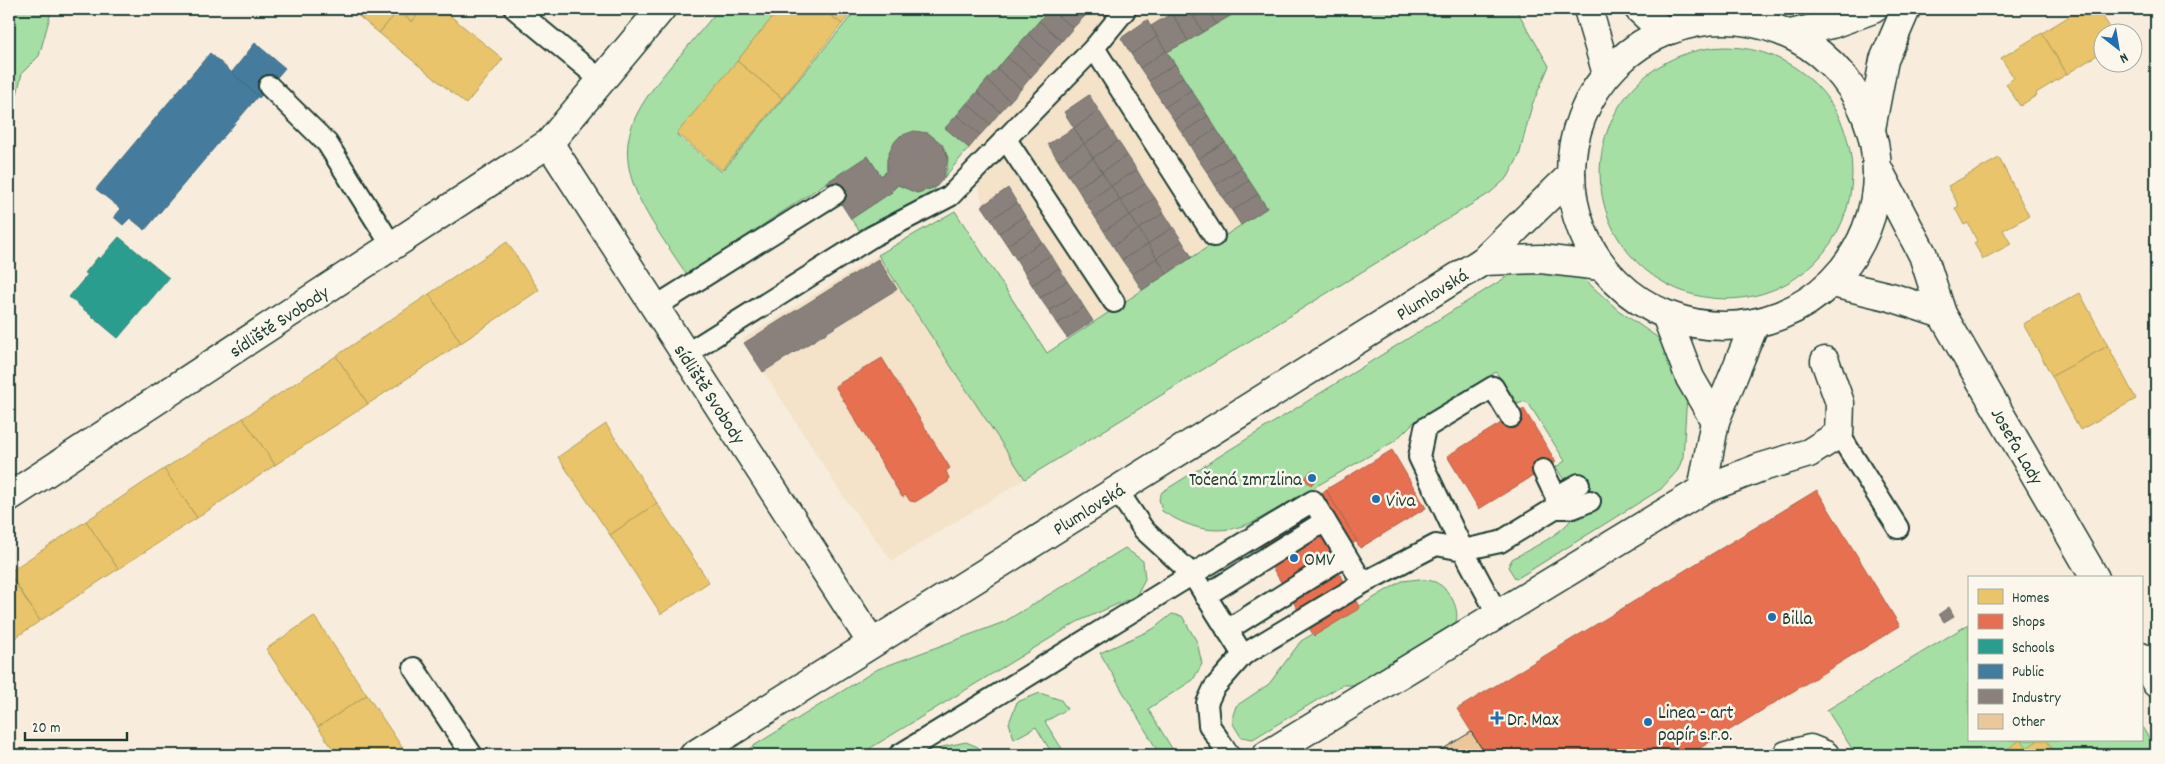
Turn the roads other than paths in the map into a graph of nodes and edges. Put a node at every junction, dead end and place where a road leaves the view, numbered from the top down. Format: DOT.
graph roads {
  1 [pos="515,9"];
  2 [pos="661,9"];
  3 [pos="1126,9"];
  4 [pos="1588,9"];
  5 [pos="1639,9"];
  6 [pos="1873,9"];
  7 [pos="1906,9"];
  8 [pos="1664,32"];
  9 [pos="1790,34"];
  10 [pos="1094,48"];
  11 [pos="1607,74"];
  12 [pos="601,80"];
  13 [pos="269,86"];
  14 [pos="1871,129"];
  15 [pos="1005,138"];
  16 [pos="549,143"];
  17 [pos="1878,170"];
  18 [pos="1570,175"];
  19 [pos="835,194"];
  20 [pos="1214,236"];
  21 [pos="392,246"];
  22 [pos="1483,261"];
  23 [pos="1601,266"];
  24 [pos="1832,283"];
  25 [pos="1114,302"];
  26 [pos="655,307"];
  27 [pos="1942,314"];
  28 [pos="1666,315"];
  29 [pos="1755,323"];
  30 [pos="686,354"];
  31 [pos="1825,361"];
  32 [pos="1511,417"];
  33 [pos="1714,421"];
  34 [pos="1839,434"];
  35 [pos="1543,470"];
  36 [pos="1117,490"];
  37 [pos="1702,490"];
  38 [pos="1585,492"];
  39 [pos="9,497"];
  40 [pos="1555,502"];
  41 [pos="1325,522"];
  42 [pos="1898,528"];
  43 [pos="1463,550"];
  44 [pos="1346,556"];
  45 [pos="1192,574"];
  46 [pos="2094,576"];
  47 [pos="1363,583"];
  48 [pos="1205,596"];
  49 [pos="1498,615"];
  50 [pos="1227,630"];
  51 [pos="872,643"];
  52 [pos="1243,656"];
  53 [pos="2142,659"];
  54 [pos="414,668"];
  55 [pos="2156,682"];
  56 [pos="472,755"];
  57 [pos="694,755"];
  58 [pos="899,755"];
  59 [pos="1229,755"];
  60 [pos="1267,755"];
  61 [pos="1787,755"];
  62 [pos="1825,755"];
  1 -- 12 [label="lane"];
  2 -- 12 [label="street, sídliště Svobody"];
  3 -- 10 [label="lane"];
  4 -- 11 [label="street"];
  5 -- 8 [label="street"];
  6 -- 9 [label="street"];
  7 -- 14 [label="street"];
  8 -- 9 [label="street"];
  8 -- 11 [label="street"];
  9 -- 14 [label="street"];
  10 -- 15 [label="lane"];
  10 -- 20 [label="lane"];
  11 -- 18 [label="street"];
  12 -- 16 [label="street, sídliště Svobody"];
  13 -- 21 [label="lane"];
  14 -- 17 [label="street"];
  15 -- 25 [label="lane"];
  15 -- 30 [label="lane"];
  16 -- 21 [label="street, sídliště Svobody"];
  16 -- 26 [label="street, sídliště Svobody"];
  17 -- 24 [label="street"];
  17 -- 27 [label="street, Josefa Lady"];
  18 -- 22 [label="street, Plumlovská"];
  18 -- 23 [label="street"];
  19 -- 26 [label="lane"];
  21 -- 39 [label="street, sídliště Svobody"];
  22 -- 23 [label="street"];
  22 -- 36 [label="street, Plumlovská"];
  23 -- 28 [label="street"];
  24 -- 27 [label="street"];
  24 -- 29 [label="street"];
  26 -- 30 [label="street, sídliště Svobody"];
  27 -- 46 [label="street, Josefa Lady"];
  28 -- 29 [label="street"];
  28 -- 33 [label="street"];
  29 -- 33 [label="street"];
  30 -- 51 [label="street, sídliště Svobody"];
  31 -- 34 [label="street"];
  32 -- 43 [label="lane"];
  33 -- 37 [label="street"];
  34 -- 37 [label="street"];
  34 -- 42 [label="lane"];
  35 -- 40 [label="lane"];
  36 -- 45 [label="lane"];
  36 -- 51 [label="street, Plumlovská"];
  37 -- 49 [label="street"];
  38 -- 40 [label="lane"];
  40 -- 43 [label="lane"];
  41 -- 44 [label="lane"];
  41 -- 45 [label="lane"];
  41 -- 48 [label="lane"];
  43 -- 47 [label="lane"];
  43 -- 49 [label="lane"];
  44 -- 47 [label="lane"];
  44 -- 50 [label="lane"];
  45 -- 48 [label="lane"];
  45 -- 58 [label="lane"];
  47 -- 52 [label="lane"];
  48 -- 50 [label="lane"];
  49 -- 60 [label="street"];
  50 -- 52 [label="lane"];
  51 -- 57 [label="street, Plumlovská"];
  52 -- 59 [label="lane"];
  53 -- 55 [label="street"];
  54 -- 56 [label="lane"];
  61 -- 62 [label="street"];
}
